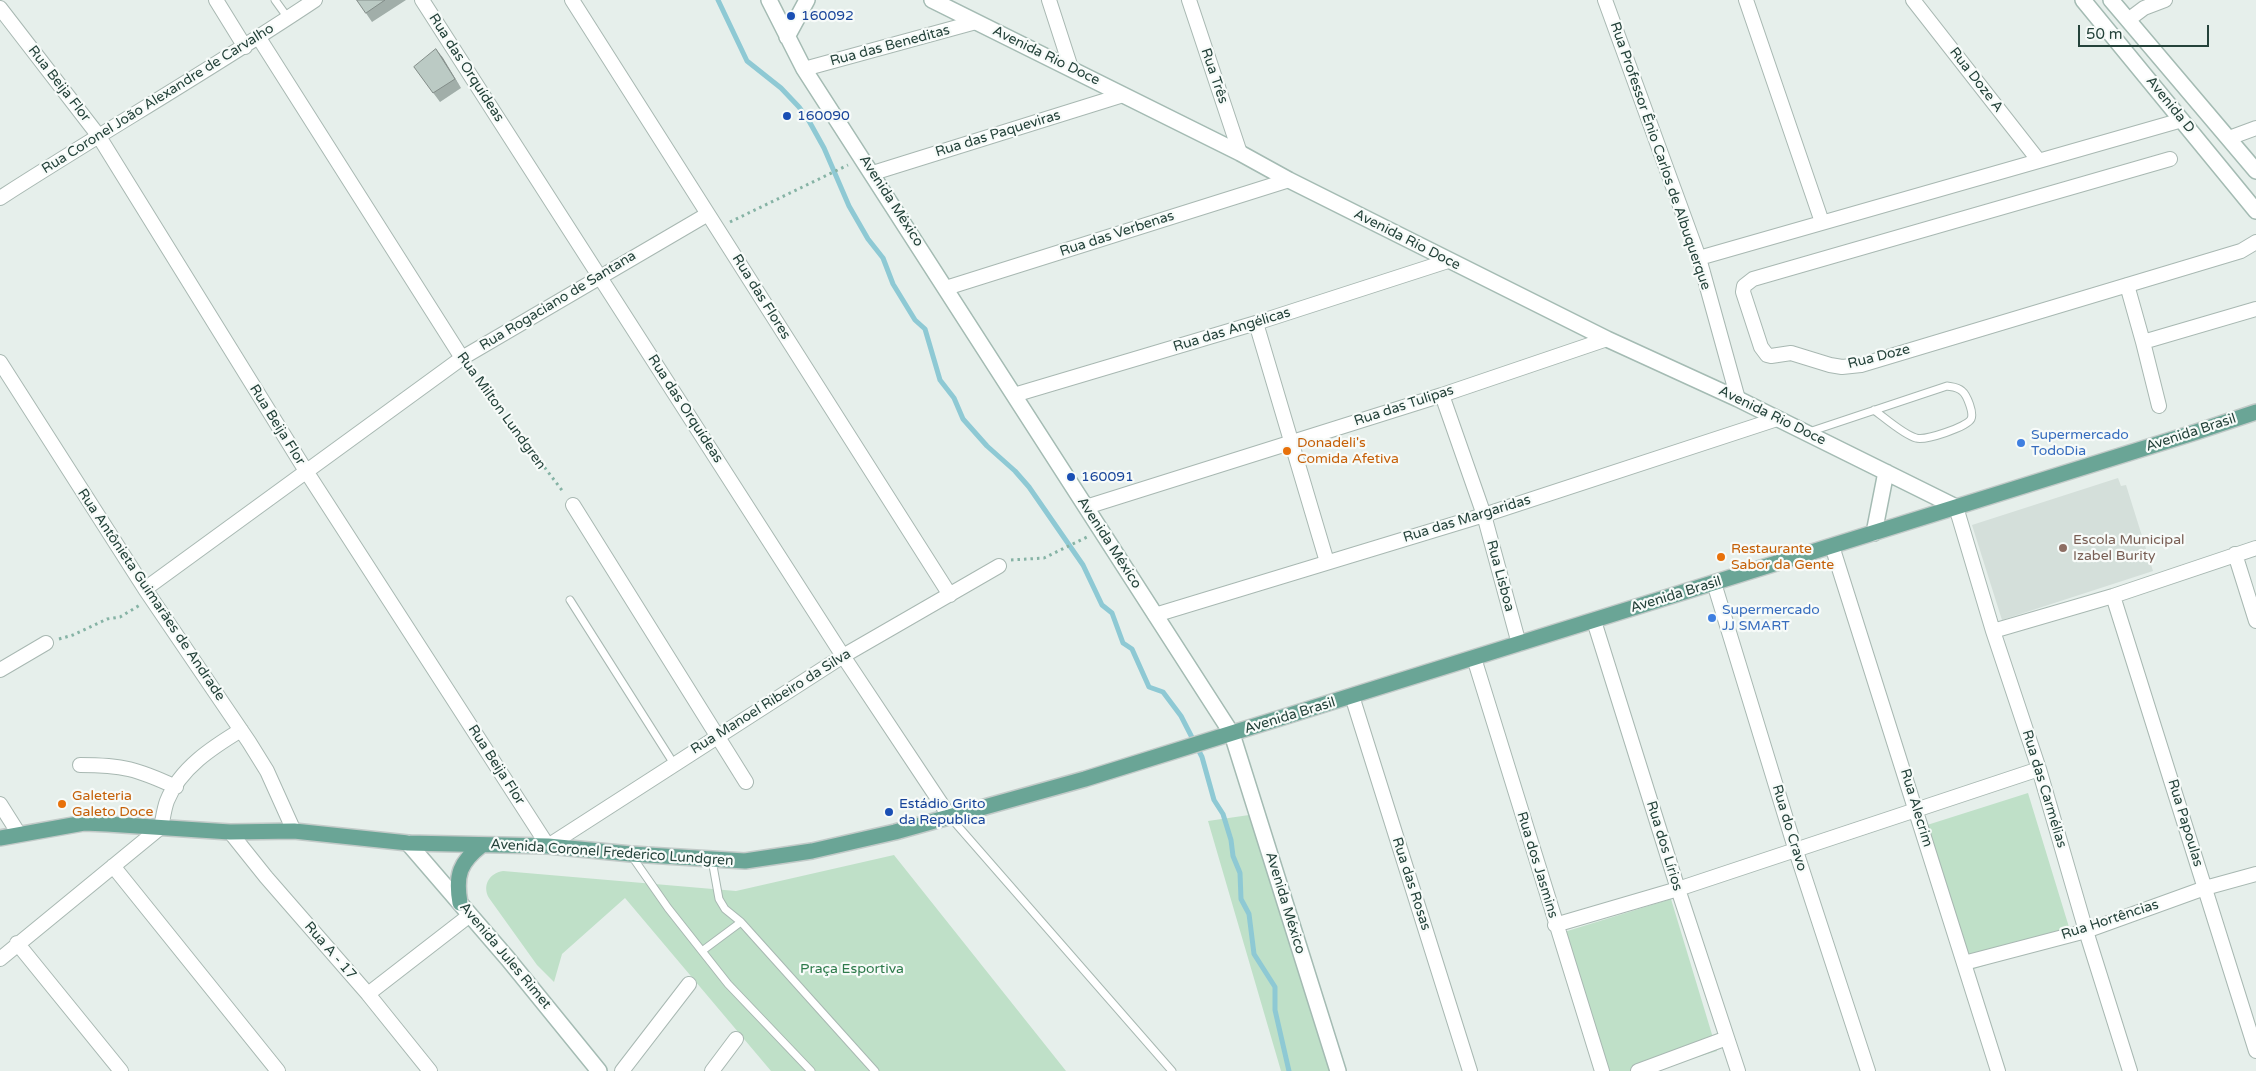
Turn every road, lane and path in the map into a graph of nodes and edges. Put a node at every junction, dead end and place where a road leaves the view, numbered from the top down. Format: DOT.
graph roads {
  1 [pos="216,0"];
  2 [pos="275,0"];
  3 [pos="315,0"];
  4 [pos="422,0"];
  5 [pos="572,0"];
  6 [pos="769,0"];
  7 [pos="807,0"];
  8 [pos="932,0"];
  9 [pos="1049,0"];
  10 [pos="1189,0"];
  11 [pos="1605,0"];
  12 [pos="1746,0"];
  13 [pos="1913,0"];
  14 [pos="2083,0"];
  15 [pos="2111,0"];
  16 [pos="2165,0"];
  17 [pos="2143,4"];
  18 [pos="0,8"];
  19 [pos="288,18"];
  20 [pos="2128,20"];
  21 [pos="976,22"];
  22 [pos="787,37"];
  23 [pos="259,38"];
  24 [pos="245,47"];
  25 [pos="1071,68"];
  26 [pos="804,69"];
  27 [pos="1123,95"];
  28 [pos="2182,120"];
  29 [pos="2256,128"];
  30 [pos="98,135"];
  31 [pos="2229,138"];
  32 [pos="1240,153"];
  33 [pos="862,157"];
  34 [pos="2170,159"];
  35 [pos="2039,161"];
  36 [pos="2256,171"];
  37 [pos="873,174"];
  38 [pos="1289,180"];
  39 [pos="0,198"];
  40 [pos="2256,211"];
  41 [pos="708,214"];
  42 [pos="1822,222"];
  43 [pos="718,229"];
  44 [pos="2256,242"];
  45 [pos="1699,258"];
  46 [pos="1448,261"];
  47 [pos="600,276"];
  48 [pos="2127,285"];
  49 [pos="946,288"];
  50 [pos="2256,309"];
  51 [pos="1256,323"];
  52 [pos="1607,339"];
  53 [pos="2143,342"];
  54 [pos="462,358"];
  55 [pos="0,362"];
  56 [pos="1014,395"];
  57 [pos="1442,395"];
  58 [pos="1738,399"];
  59 [pos="2159,406"];
  60 [pos="1874,410"];
  61 [pos="2256,412"];
  62 [pos="1777,419"];
  63 [pos="1806,433"];
  64 [pos="1293,442"];
  65 [pos="306,470"];
  66 [pos="1886,472"];
  67 [pos="573,505"];
  68 [pos="1086,507"];
  69 [pos="1956,507"];
  70 [pos="1484,515"];
  71 [pos="1874,533"];
  72 [pos="1075,542"];
  73 [pos="1832,546"];
  74 [pos="2256,548"];
  75 [pos="2235,554"];
  76 [pos="1327,562"];
  77 [pos="999,566"];
  78 [pos="1714,583"];
  79 [pos="148,594"];
  80 [pos="950,596"];
  81 [pos="2113,596"];
  82 [pos="570,600"];
  83 [pos="1155,615"];
  84 [pos="1594,620"];
  85 [pos="2256,621"];
  86 [pos="1993,631"];
  87 [pos="46,643"];
  88 [pos="1519,644"];
  89 [pos="843,656"];
  90 [pos="1474,658"];
  91 [pos="0,670"];
  92 [pos="1352,696"];
  93 [pos="241,730"];
  94 [pos="1232,734"];
  95 [pos="716,736"];
  96 [pos="1210,740"];
  97 [pos="674,764"];
  98 [pos="80,765"];
  99 [pos="2039,769"];
  100 [pos="746,782"];
  101 [pos="176,787"];
  102 [pos="0,804"];
  103 [pos="1917,810"];
  104 [pos="950,817"];
  105 [pos="161,827"];
  106 [pos="230,832"];
  107 [pos="294,832"];
  108 [pos="19,834"];
  109 [pos="0,838"];
  110 [pos="408,843"];
  111 [pos="482,845"];
  112 [pos="548,846"];
  113 [pos="1796,848"];
  114 [pos="631,854"];
  115 [pos="712,860"];
  116 [pos="113,866"];
  117 [pos="2256,874"];
  118 [pos="1678,888"];
  119 [pos="2205,888"];
  120 [pos="460,903"];
  121 [pos="470,915"];
  122 [pos="741,922"];
  123 [pos="1555,925"];
  124 [pos="2086,931"];
  125 [pos="17,943"];
  126 [pos="702,951"];
  127 [pos="0,959"];
  128 [pos="1964,963"];
  129 [pos="689,984"];
  130 [pos="368,994"];
  131 [pos="1727,1038"];
  132 [pos="736,1040"];
  133 [pos="2256,1051"];
  134 [pos="121,1071"];
  135 [pos="278,1071"];
  136 [pos="430,1071"];
  137 [pos="599,1071"];
  138 [pos="622,1071"];
  139 [pos="712,1071"];
  140 [pos="811,1071"];
  141 [pos="875,1071"];
  142 [pos="1172,1071"];
  143 [pos="1338,1071"];
  144 [pos="1470,1071"];
  145 [pos="1602,1071"];
  146 [pos="1638,1071"];
  147 [pos="1738,1071"];
  148 [pos="1868,1071"];
  149 [pos="1998,1071"];
  150 [pos="2130,1071"];
  1 -- 24 [label="street"];
  2 -- 19 [label="lane"];
  3 -- 19 [label="street, Rua Coronel João Alexandre de Carvalho"];
  4 -- 47 [label="street, Rua das Orquídeas"];
  5 -- 41 [label="street, Rua das Flores"];
  6 -- 22 [label="street, Avenida México"];
  7 -- 22 [label="street"];
  8 -- 21 [label="street, Avenida Rio Doce"];
  9 -- 25 [label="street"];
  10 -- 32 [label="street, Rua Três"];
  11 -- 45 [label="street, Rua Professor Ênio Carlos de Albuquerque"];
  12 -- 42 [label="street"];
  13 -- 35 [label="street, Rua Doze A"];
  14 -- 28 [label="street, Avenida D"];
  15 -- 20 [label="street, Avenida D"];
  16 -- 17 [label="street"];
  17 -- 20 [label="street"];
  18 -- 30 [label="street, Rua Beija Flor"];
  19 -- 23 [label="street, Rua Coronel João Alexandre de Carvalho"];
  20 -- 31 [label="street, Avenida D"];
  21 -- 25 [label="street, Avenida Rio Doce"];
  21 -- 26 [label="street, Rua das Beneditas"];
  22 -- 26 [label="street, Avenida México"];
  23 -- 24 [label="street, Rua Coronel João Alexandre de Carvalho"];
  23 -- 54 [label="street, Rua Milton Lundgren"];
  24 -- 30 [label="street, Rua Coronel João Alexandre de Carvalho"];
  25 -- 27 [label="street, Avenida Rio Doce"];
  26 -- 33 [label="street, Avenida México"];
  27 -- 32 [label="street, Avenida Rio Doce"];
  27 -- 37 [label="street, Rua das Paqueviras"];
  28 -- 35 [label="street"];
  28 -- 40 [label="street, Avenida D"];
  29 -- 31 [label="street"];
  30 -- 39 [label="street, Rua Coronel João Alexandre de Carvalho"];
  30 -- 65 [label="street, Rua Beija Flor"];
  31 -- 36 [label="street, Avenida D"];
  32 -- 38 [label="street, Avenida Rio Doce"];
  33 -- 37 [label="street, Avenida México"];
  33 -- 43 [label="path"];
  34 -- 48 [label="street, Rua Doze"];
  35 -- 42 [label="street"];
  37 -- 49 [label="street, Avenida México"];
  38 -- 46 [label="street, Avenida Rio Doce"];
  38 -- 49 [label="street, Rua das Verbenas"];
  41 -- 43 [label="street, Rua das Flores"];
  41 -- 47 [label="street, Rua Rogaciano de Santana"];
  42 -- 45 [label="street"];
  43 -- 80 [label="street, Rua das Flores"];
  44 -- 48 [label="street, Rua Doze"];
  45 -- 58 [label="street, Rua Professor Ênio Carlos de Albuquerque"];
  46 -- 51 [label="street, Rua das Angélicas"];
  46 -- 52 [label="street, Avenida Rio Doce"];
  47 -- 54 [label="street, Rua Rogaciano de Santana"];
  47 -- 89 [label="street, Rua das Orquídeas"];
  48 -- 53 [label="street"];
  49 -- 56 [label="street, Avenida México"];
  50 -- 53 [label="street"];
  51 -- 56 [label="street, Rua das Angélicas"];
  51 -- 64 [label="street"];
  52 -- 57 [label="street, Rua das Tulipas"];
  52 -- 58 [label="street, Avenida Rio Doce"];
  53 -- 59 [label="street"];
  54 -- 65 [label="street, Rua Rogaciano de Santana"];
  54 -- 67 [label="path, Rua Milton Lundgren"];
  55 -- 79 [label="street, Rua Antônieta Guimarães de Andrade"];
  56 -- 68 [label="street, Avenida México"];
  57 -- 64 [label="street, Rua das Tulipas"];
  57 -- 70 [label="street, Rua Lisboa"];
  58 -- 62 [label="street, Avenida Rio Doce"];
  60 -- 60 [label="lane"];
  60 -- 63 [label="lane"];
  61 -- 69 [label="main road, Avenida Brasil"];
  62 -- 63 [label="street, Avenida Rio Doce"];
  62 -- 70 [label="street, Rua das Margaridas"];
  63 -- 66 [label="street, Avenida Rio Doce"];
  64 -- 68 [label="street, Rua das Tulipas"];
  64 -- 76 [label="street"];
  65 -- 79 [label="street, Rua Rogaciano de Santana"];
  65 -- 112 [label="street, Rua Beija Flor"];
  66 -- 69 [label="street, Avenida Rio Doce"];
  66 -- 71 [label="street"];
  67 -- 95 [label="street"];
  68 -- 83 [label="street, Avenida México"];
  69 -- 71 [label="main road, Avenida Brasil"];
  69 -- 86 [label="street, Rua das Carmélias"];
  70 -- 76 [label="street, Rua das Margaridas"];
  70 -- 88 [label="street, Rua Lisboa"];
  71 -- 73 [label="main road, Avenida Brasil"];
  72 -- 77 [label="path"];
  73 -- 78 [label="main road, Avenida Brasil"];
  73 -- 103 [label="street, Rua Alecrim"];
  74 -- 75 [label="street"];
  75 -- 81 [label="street"];
  75 -- 85 [label="street"];
  76 -- 83 [label="street, Rua das Margaridas"];
  77 -- 80 [label="street, Rua Manoel Ribeiro da Silva"];
  78 -- 84 [label="main road, Avenida Brasil"];
  78 -- 113 [label="street, Rua do Cravo"];
  79 -- 87 [label="path"];
  79 -- 93 [label="street, Rua Antônieta Guimarães de Andrade"];
  80 -- 89 [label="street, Rua Manoel Ribeiro da Silva"];
  81 -- 86 [label="street"];
  81 -- 119 [label="street, Rua Papoulas"];
  82 -- 97 [label="lane"];
  83 -- 94 [label="street, Avenida México"];
  84 -- 88 [label="main road, Avenida Brasil"];
  84 -- 118 [label="street, Rua dos Lírios"];
  86 -- 99 [label="street, Rua das Carmélias"];
  87 -- 91 [label="street"];
  88 -- 90 [label="main road, Avenida Brasil"];
  89 -- 95 [label="street, Rua Manoel Ribeiro da Silva"];
  89 -- 104 [label="street, Rua das Orquídeas"];
  90 -- 92 [label="main road, Avenida Brasil"];
  90 -- 123 [label="street, Rua dos Jasmins"];
  92 -- 94 [label="main road, Avenida Brasil"];
  92 -- 144 [label="street, Rua das Rosas"];
  93 -- 101 [label="street"];
  93 -- 107 [label="street, Rua Antônieta Guimarães de Andrade"];
  94 -- 96 [label="main road, Avenida Brasil"];
  94 -- 143 [label="street, Avenida México"];
  95 -- 97 [label="street, Rua Manoel Ribeiro da Silva"];
  95 -- 100 [label="street"];
  96 -- 104 [label="main road, Avenida Coronel Frederico Lundgren"];
  97 -- 112 [label="street, Rua Manoel Ribeiro da Silva"];
  98 -- 101 [label="street"];
  99 -- 103 [label="street"];
  99 -- 124 [label="street, Rua das Carmélias"];
  101 -- 105 [label="street"];
  102 -- 108 [label="street"];
  103 -- 113 [label="street"];
  103 -- 128 [label="street, Rua Alecrim"];
  104 -- 115 [label="main road, Avenida Coronel Frederico Lundgren"];
  104 -- 142 [label="lane"];
  105 -- 106 [label="main road, Avenida Coronel Frederico Lundgren"];
  105 -- 108 [label="main road, Avenida Coronel Frederico Lundgren"];
  105 -- 116 [label="street"];
  106 -- 107 [label="main road, Avenida Coronel Frederico Lundgren"];
  106 -- 130 [label="street, Rua A - 17"];
  107 -- 110 [label="main road, Avenida Coronel Frederico Lundgren"];
  108 -- 109 [label="main road, Avenida Coronel Frederico Lundgren"];
  110 -- 111 [label="main road, Avenida Coronel Frederico Lundgren"];
  110 -- 120 [label="street, Avenida Jules Rimet"];
  111 -- 112 [label="main road, Avenida Coronel Frederico Lundgren"];
  111 -- 120 [label="main road"];
  112 -- 114 [label="main road, Avenida Coronel Frederico Lundgren"];
  113 -- 118 [label="street"];
  113 -- 148 [label="street, Rua do Cravo"];
  114 -- 115 [label="main road, Avenida Coronel Frederico Lundgren"];
  114 -- 126 [label="lane"];
  115 -- 122 [label="lane"];
  116 -- 125 [label="street"];
  116 -- 135 [label="street"];
  117 -- 119 [label="street, Rua Hortências"];
  118 -- 123 [label="street"];
  118 -- 131 [label="street, Rua dos Lírios"];
  119 -- 124 [label="street, Rua Hortências"];
  119 -- 133 [label="street, Rua Papoulas"];
  120 -- 121 [label="street, Avenida Jules Rimet"];
  121 -- 130 [label="street"];
  121 -- 137 [label="street, Avenida Jules Rimet"];
  122 -- 126 [label="lane"];
  122 -- 141 [label="lane"];
  123 -- 145 [label="street, Rua dos Jasmins"];
  124 -- 128 [label="street, Rua Hortências"];
  124 -- 150 [label="street, Rua das Carmélias"];
  125 -- 127 [label="street"];
  125 -- 134 [label="street"];
  126 -- 140 [label="lane"];
  128 -- 149 [label="street, Rua Alecrim"];
  129 -- 138 [label="street"];
  130 -- 136 [label="street, Rua A - 17"];
  131 -- 146 [label="street"];
  131 -- 147 [label="street, Rua dos Lírios"];
  132 -- 139 [label="street"];
}
